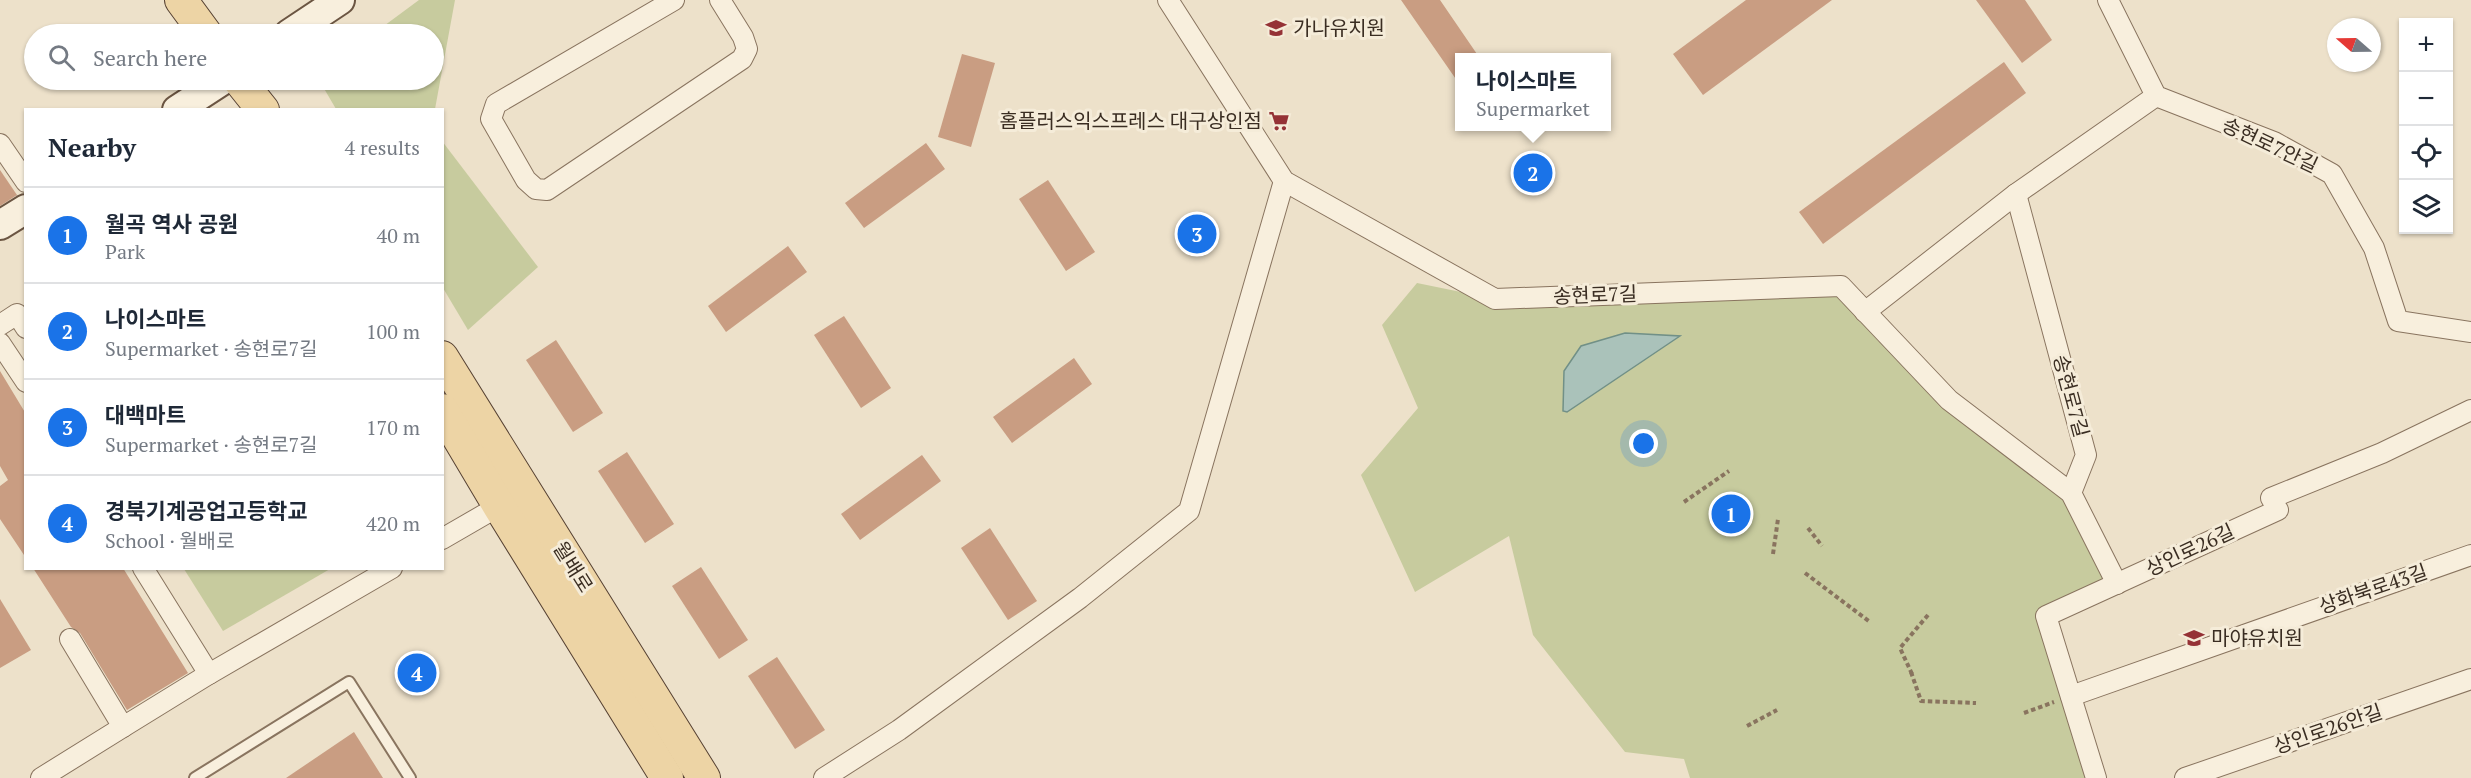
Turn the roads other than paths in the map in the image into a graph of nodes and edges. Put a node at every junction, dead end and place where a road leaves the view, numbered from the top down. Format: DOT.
graph roads {
  1 [pos="181,0"];
  2 [pos="340,0"];
  3 [pos="674,0"];
  4 [pos="720,0"];
  5 [pos="1168,0"];
  6 [pos="2108,0"];
  7 [pos="199,24"];
  8 [pos="304,24"];
  9 [pos="208,90"];
  10 [pos="243,90"];
  11 [pos="246,90"];
  12 [pos="2156,96"];
  13 [pos="180,108"];
  14 [pos="251,108"];
  15 [pos="261,108"];
  16 [pos="0,144"];
  17 [pos="24,179"];
  18 [pos="1284,181"];
  19 [pos="2016,194"];
  20 [pos="24,210"];
  21 [pos="0,225"];
  22 [pos="1865,312"];
  23 [pos="0,325"];
  24 [pos="24,325"];
  25 [pos="2471,332"];
  26 [pos="0,344"];
  27 [pos="444,360"];
  28 [pos="24,379"];
  29 [pos="2471,410"];
  30 [pos="444,413"];
  31 [pos="2071,493"];
  32 [pos="499,506"];
  33 [pos="444,538"];
  34 [pos="2471,555"];
  35 [pos="144,570"];
  36 [pos="389,570"];
  37 [pos="2117,584"];
  38 [pos="70,639"];
  39 [pos="209,674"];
  40 [pos="2471,680"];
  41 [pos="2071,696"];
  42 [pos="123,727"];
  43 [pos="41,778"];
  44 [pos="195,778"];
  45 [pos="410,778"];
  46 [pos="667,778"];
  47 [pos="704,778"];
  48 [pos="824,778"];
  49 [pos="2096,778"];
  50 [pos="2185,778"];
  1 -- 7 [label="main road"];
  2 -- 8 [label="main road"];
  3 -- 4 [label="street"];
  5 -- 18 [label="street, 송현로7길"];
  6 -- 12 [label="street"];
  9 -- 13 [label="main road"];
  10 -- 14 [label="main road"];
  11 -- 15 [label="main road"];
  12 -- 19 [label="street"];
  12 -- 25 [label="street, 송현로7안길"];
  16 -- 17 [label="street"];
  18 -- 22 [label="street, 송현로7길"];
  18 -- 48 [label="street"];
  19 -- 22 [label="street"];
  19 -- 31 [label="street, 송현로7길"];
  20 -- 21 [label="main road"];
  22 -- 31 [label="street, 송현로7길"];
  23 -- 24 [label="street"];
  26 -- 28 [label="street"];
  27 -- 47 [label="main road, 월배로"];
  29 -- 37 [label="street, 상인로26길"];
  30 -- 32 [label="main road, 월배로"];
  31 -- 37 [label="street, 송현로7길"];
  32 -- 33 [label="street"];
  32 -- 46 [label="main road, 월배로"];
  34 -- 41 [label="street, 상화북로43길"];
  35 -- 39 [label="street"];
  36 -- 39 [label="street"];
  37 -- 41 [label="street, 상인로26길"];
  38 -- 42 [label="street"];
  39 -- 42 [label="street"];
  40 -- 50 [label="street, 상인로26안길"];
  41 -- 49 [label="street, 상인로26길"];
  42 -- 43 [label="street"];
  44 -- 45 [label="lane"];
}
